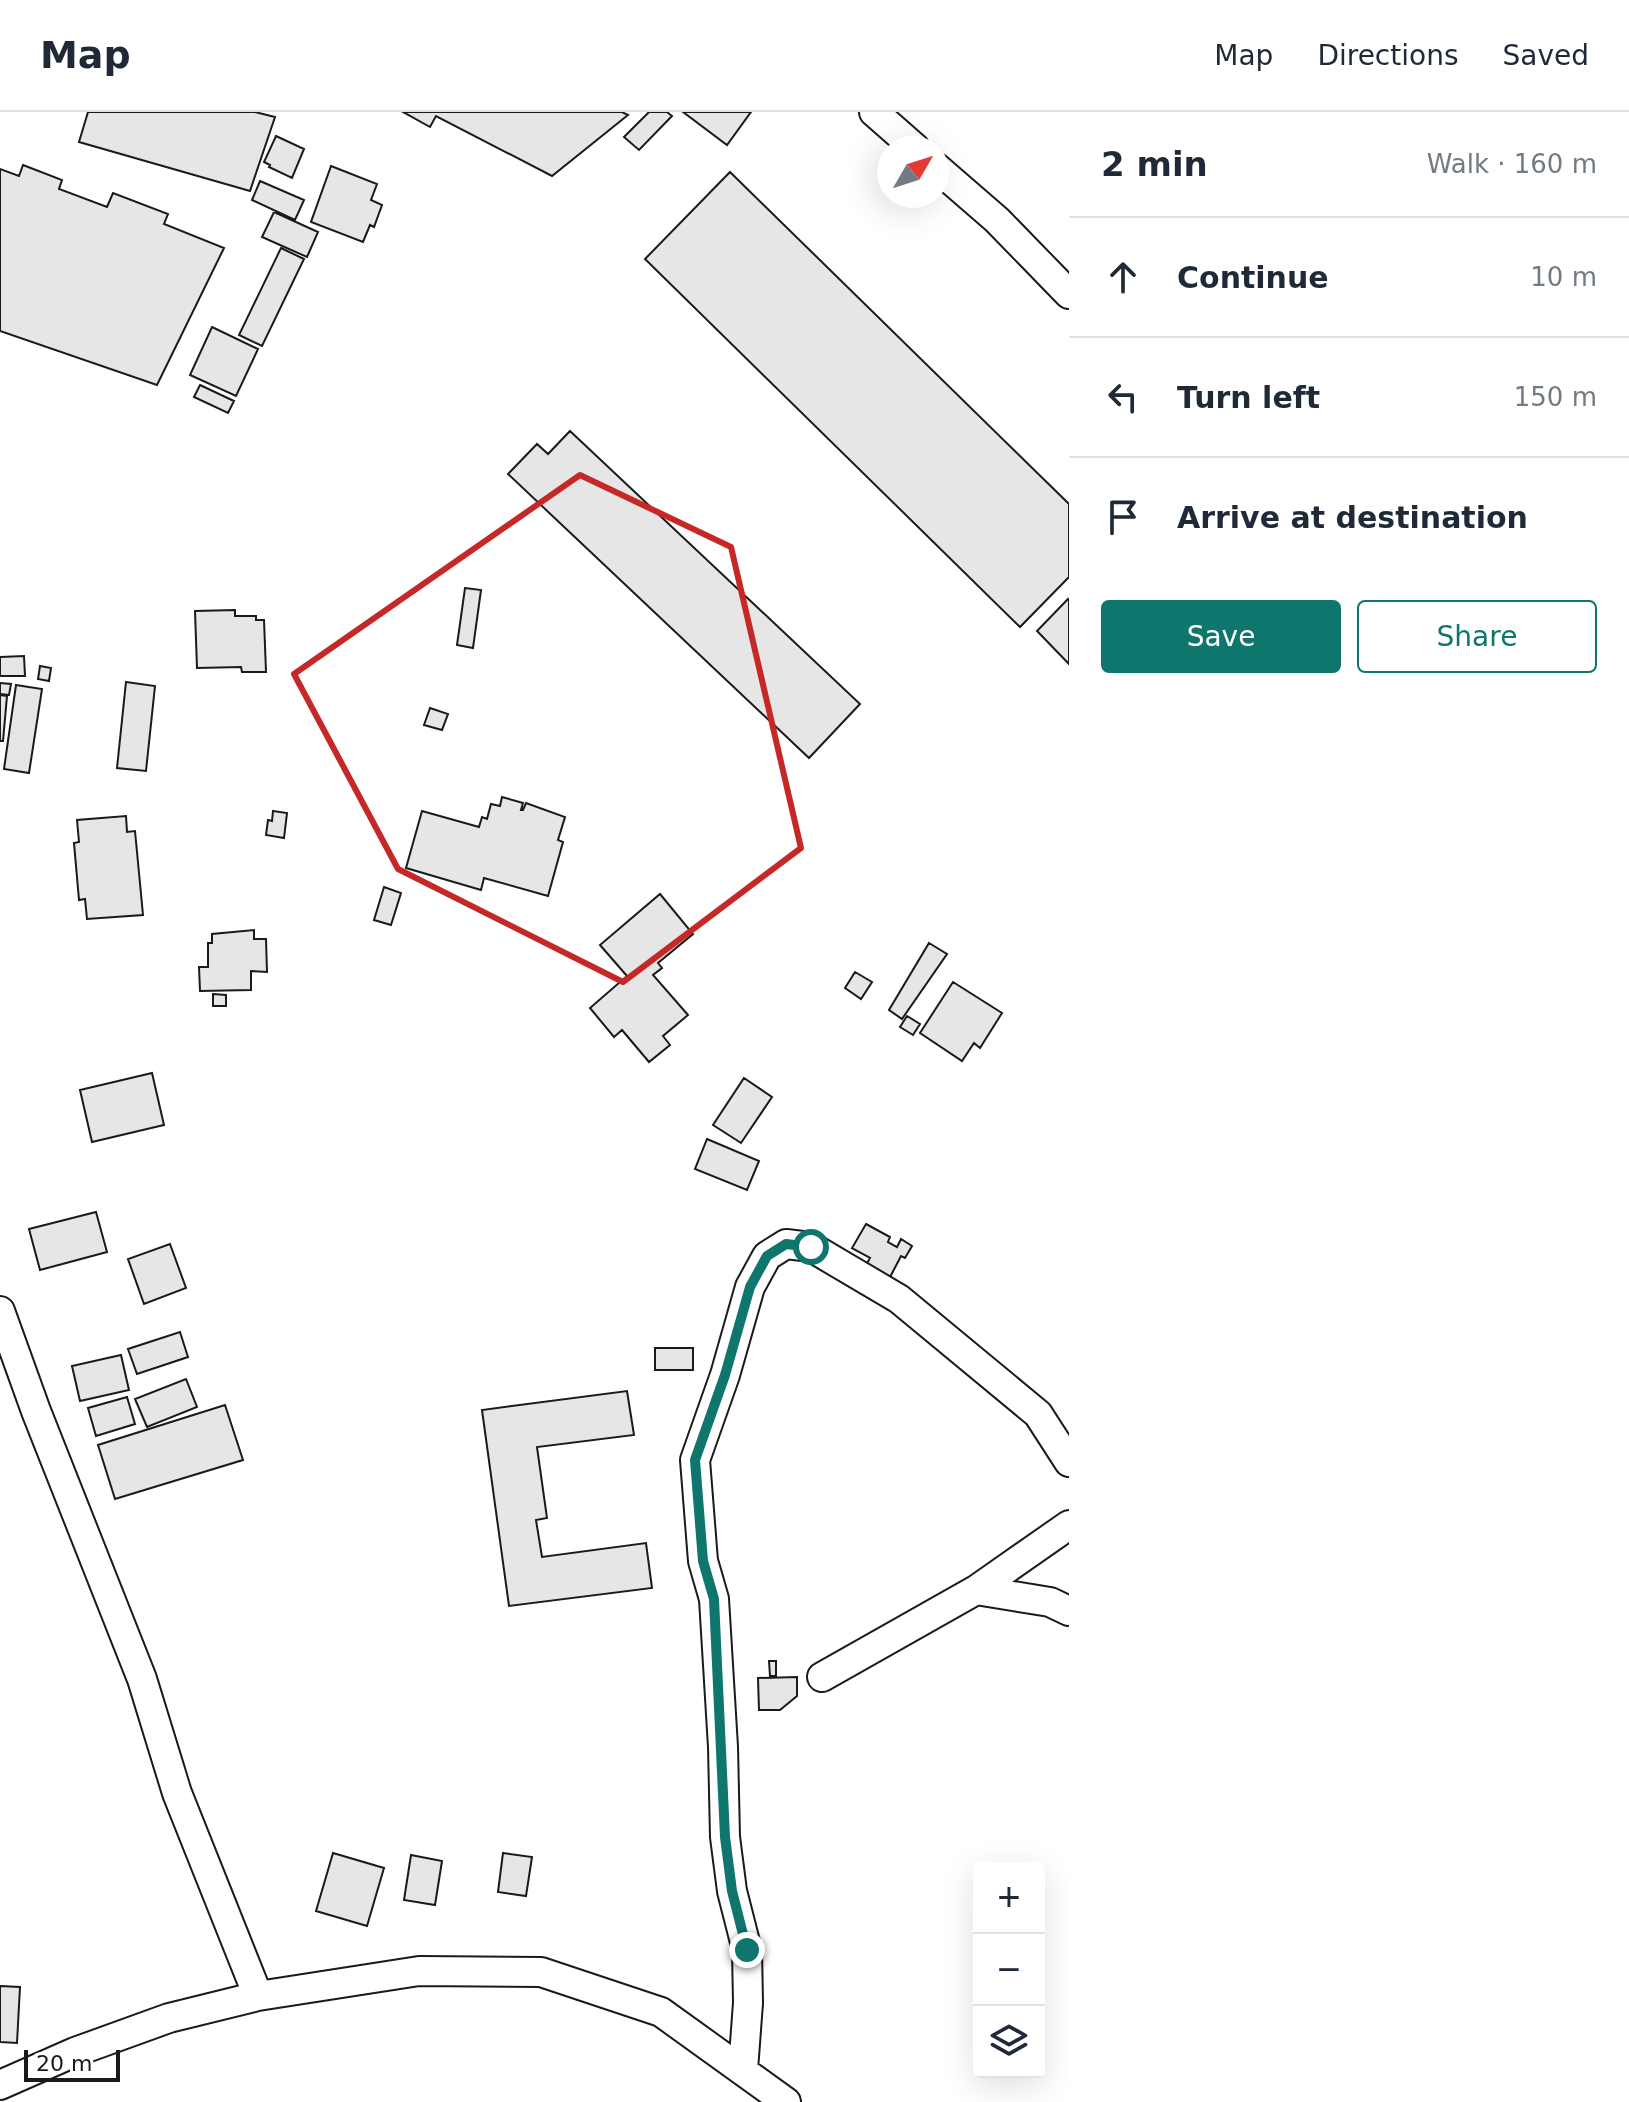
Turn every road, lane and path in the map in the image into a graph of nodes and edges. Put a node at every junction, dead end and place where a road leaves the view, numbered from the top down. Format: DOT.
graph roads {
  1 [pos="874,112"];
  2 [pos="901,136"];
  3 [pos="949,178"];
  4 [pos="1069,294"];
  5 [pos="3,1326"];
  6 [pos="1069,1462"];
  7 [pos="1069,1525"];
  8 [pos="976,1590"];
  9 [pos="1069,1611"];
  10 [pos="822,1677"];
  11 [pos="258,1996"];
  12 [pos="743,2070"];
  13 [pos="0,2085"];
  14 [pos="786,2102"];
  1 -- 2 [label="street"];
  3 -- 4 [label="street"];
  5 -- 11 [label="street"];
  6 -- 12 [label="street"];
  7 -- 8 [label="street"];
  8 -- 9 [label="street"];
  8 -- 10 [label="street"];
  11 -- 12 [label="street"];
  11 -- 13 [label="street"];
  12 -- 14 [label="street"];
}
